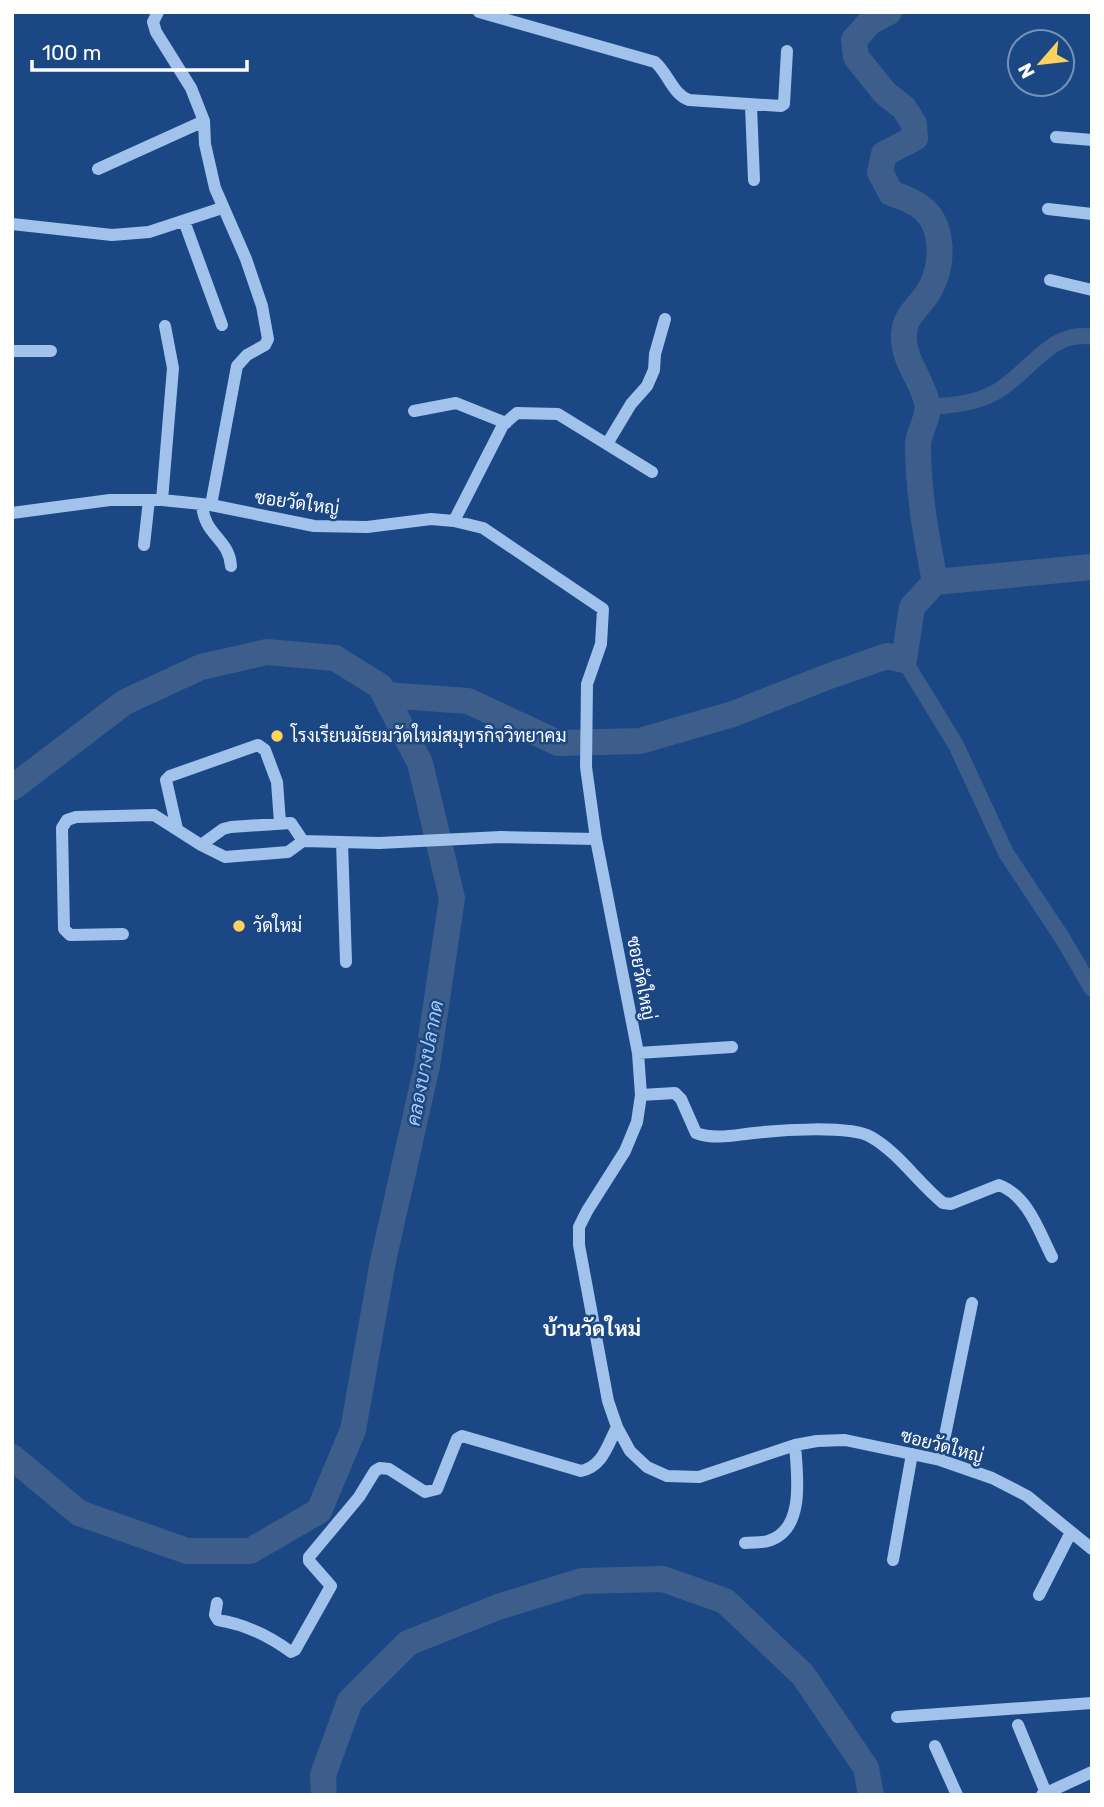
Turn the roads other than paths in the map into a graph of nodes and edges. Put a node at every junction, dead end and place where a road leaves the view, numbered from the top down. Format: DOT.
graph roads {
  1 [pos="158,12"];
  2 [pos="479,12"];
  3 [pos="787,51"];
  4 [pos="751,106"];
  5 [pos="204,121"];
  6 [pos="1056,137"];
  7 [pos="1092,140"];
  8 [pos="99,169"];
  9 [pos="754,180"];
  10 [pos="222,208"];
  11 [pos="1048,209"];
  12 [pos="1092,214"];
  13 [pos="184,221"];
  14 [pos="12,225"];
  15 [pos="1050,280"];
  16 [pos="1092,290"];
  17 [pos="665,319"];
  18 [pos="222,325"];
  19 [pos="165,326"];
  20 [pos="12,351"];
  21 [pos="51,351"];
  22 [pos="414,411"];
  23 [pos="506,423"];
  24 [pos="607,444"];
  25 [pos="652,472"];
  26 [pos="155,500"];
  27 [pos="206,505"];
  28 [pos="12,513"];
  29 [pos="454,521"];
  30 [pos="144,545"];
  31 [pos="231,566"];
  32 [pos="280,824"];
  33 [pos="177,829"];
  34 [pos="596,839"];
  35 [pos="303,841"];
  36 [pos="342,842"];
  37 [pos="201,845"];
  38 [pos="122,934"];
  39 [pos="346,962"];
  40 [pos="732,1047"];
  41 [pos="638,1053"];
  42 [pos="641,1095"];
  43 [pos="1052,1257"];
  44 [pos="972,1303"];
  45 [pos="617,1427"];
  46 [pos="795,1445"];
  47 [pos="912,1454"];
  48 [pos="940,1460"];
  49 [pos="1071,1532"];
  50 [pos="745,1543"];
  51 [pos="1092,1549"];
  52 [pos="893,1560"];
  53 [pos="1039,1595"];
  54 [pos="217,1604"];
  55 [pos="1092,1703"];
  56 [pos="897,1717"];
  57 [pos="1018,1725"];
  58 [pos="935,1746"];
  59 [pos="1092,1772"];
  60 [pos="1044,1794"];
  61 [pos="957,1795"];
  1 -- 5 [label="street"];
  2 -- 4 [label="street"];
  3 -- 4 [label="street"];
  4 -- 9 [label="street"];
  5 -- 8 [label="street"];
  5 -- 10 [label="street"];
  6 -- 7 [label="street"];
  10 -- 13 [label="street"];
  10 -- 27 [label="street"];
  11 -- 12 [label="street"];
  13 -- 14 [label="street"];
  13 -- 18 [label="street"];
  15 -- 16 [label="street"];
  17 -- 24 [label="street"];
  19 -- 26 [label="street"];
  20 -- 21 [label="street"];
  22 -- 23 [label="street"];
  23 -- 24 [label="street"];
  23 -- 29 [label="street"];
  24 -- 25 [label="street"];
  26 -- 27 [label="street, ซอยวัดใหญ่"];
  26 -- 28 [label="street, ซอยวัดใหญ่"];
  26 -- 30 [label="street"];
  27 -- 29 [label="street, ซอยวัดใหญ่"];
  27 -- 31 [label="street"];
  29 -- 34 [label="street, ซอยวัดใหญ่"];
  32 -- 33 [label="street"];
  32 -- 35 [label="street"];
  32 -- 37 [label="street"];
  33 -- 37 [label="street"];
  33 -- 38 [label="street"];
  34 -- 36 [label="street"];
  34 -- 41 [label="street, ซอยวัดใหญ่"];
  35 -- 36 [label="street"];
  35 -- 37 [label="street"];
  36 -- 39 [label="street"];
  40 -- 41 [label="street"];
  41 -- 42 [label="street, ซอยวัดใหญ่"];
  42 -- 43 [label="street"];
  42 -- 45 [label="street, ซอยวัดใหญ่"];
  44 -- 48 [label="street"];
  45 -- 46 [label="street, ซอยวัดใหญ่"];
  45 -- 54 [label="street"];
  46 -- 47 [label="street, ซอยวัดใหญ่"];
  46 -- 50 [label="street"];
  47 -- 48 [label="street, ซอยวัดใหญ่"];
  47 -- 52 [label="street"];
  48 -- 49 [label="street, ซอยวัดใหญ่"];
  49 -- 51 [label="street, ซอยวัดใหญ่"];
  49 -- 53 [label="street"];
  55 -- 56 [label="street"];
  57 -- 60 [label="street"];
  58 -- 61 [label="street"];
  59 -- 60 [label="street"];
}
